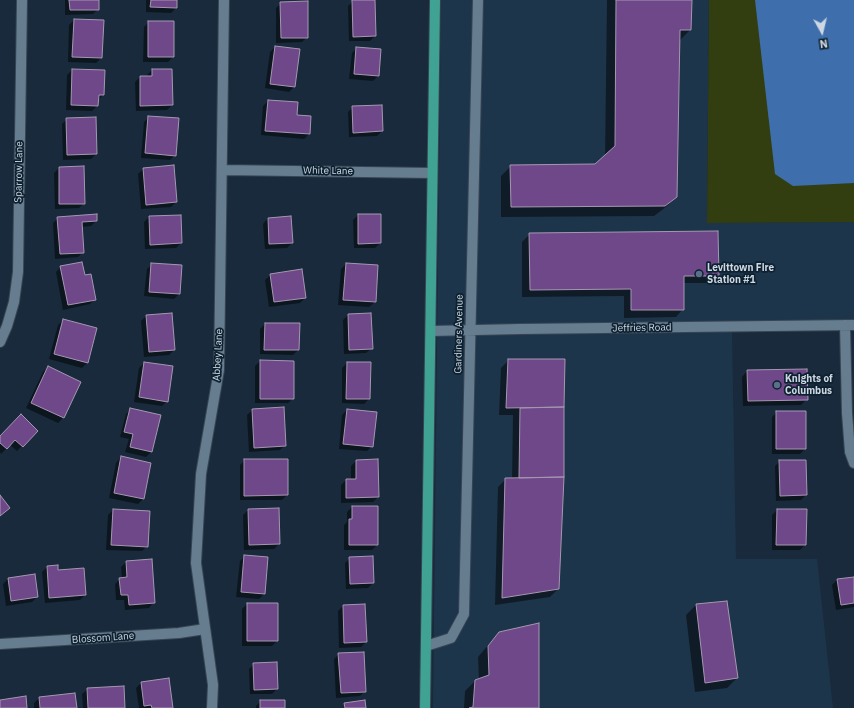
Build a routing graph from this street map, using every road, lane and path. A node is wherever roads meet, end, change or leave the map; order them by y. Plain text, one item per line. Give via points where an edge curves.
1 (22, 0) edge
2 (224, 0) edge
3 (435, 0) edge
4 (478, 0) edge
5 (223, 170) junction
6 (432, 173) junction
7 (850, 325) edge
8 (471, 330) junction
9 (431, 331) junction
10 (0, 342) edge
11 (854, 463) edge
12 (205, 629) junction
13 (0, 644) edge
14 (426, 646) junction
15 (212, 708) edge
16 (425, 708) edge

1 - 10 street, Sparrow Lane via 18,272 14,302
2 - 5 street, Abbey Lane
3 - 6 main road
4 - 8 street, Gardiners Avenue
5 - 6 street, White Lane
5 - 12 street, Abbey Lane via 219,370 201,474 196,563
6 - 9 main road
7 - 8 street, Jeffries Road
7 - 11 street via 847,413 850,452
8 - 9 street, Jeffries Road
8 - 14 street, Gardiners Avenue via 464,614 451,638
9 - 14 main road
12 - 13 street, Blossom Lane via 179,633
12 - 15 street, Abbey Lane via 213,685
14 - 16 main road

